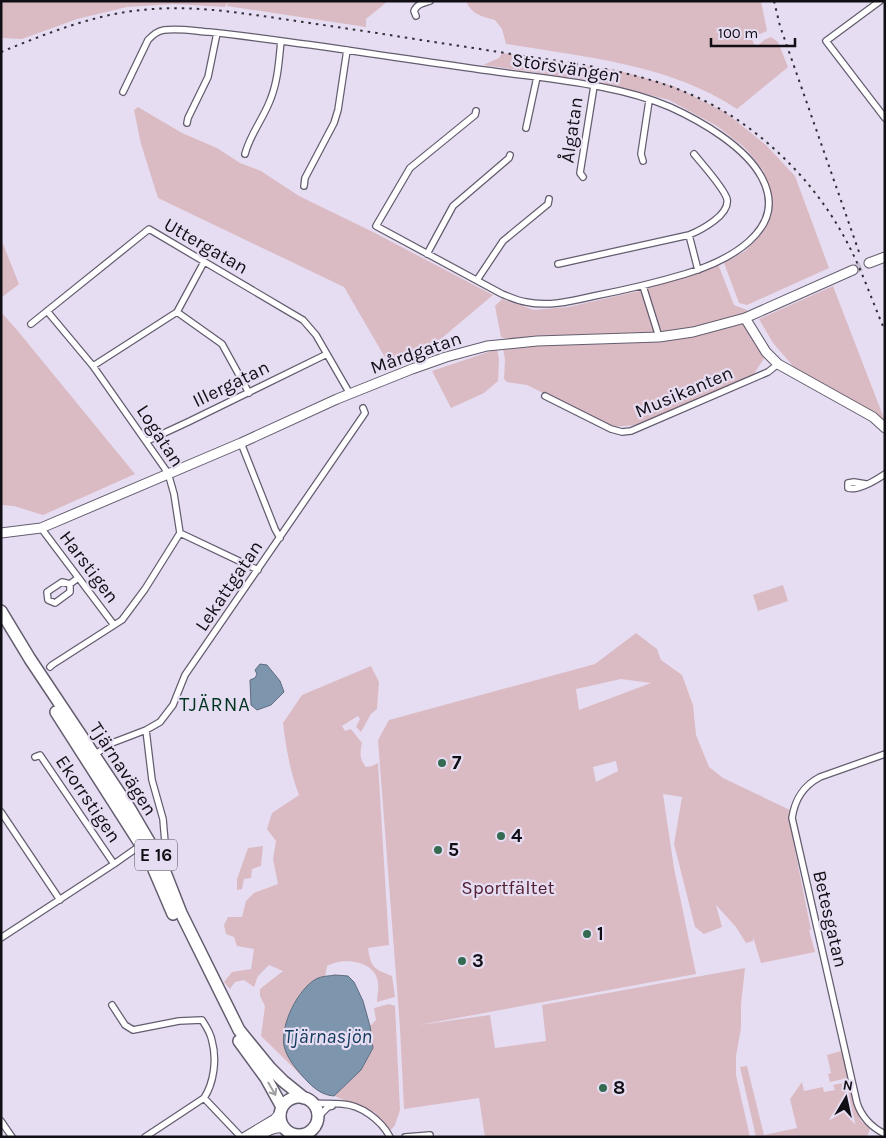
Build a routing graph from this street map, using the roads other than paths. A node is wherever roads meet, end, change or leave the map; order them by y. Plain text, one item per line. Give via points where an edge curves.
1 (430, 1) edge
2 (880, 1) edge
3 (416, 16) dead end
4 (217, 33) junction
5 (281, 41) junction
6 (347, 50) junction
7 (537, 77) junction
8 (594, 86) junction
9 (123, 92) dead end
10 (649, 100) junction
11 (476, 111) dead end
12 (885, 118) edge
13 (187, 123) dead end
14 (526, 128) dead end
15 (245, 154) dead end
16 (694, 154) dead end
17 (510, 155) dead end
18 (643, 161) dead end
19 (583, 177) dead end
20 (304, 186) dead end
21 (550, 199) dead end
22 (689, 235) junction
23 (427, 254) junction
24 (885, 256) edge
25 (204, 262) junction
26 (869, 263) tunnel mouth
27 (558, 264) dead end
28 (698, 270) junction
29 (853, 270) tunnel mouth
30 (477, 280) junction
31 (643, 286) junction
32 (48, 311) junction
33 (177, 312) junction
34 (745, 318) junction
35 (31, 324) dead end
36 (659, 337) junction
37 (327, 354) junction
38 (778, 364) junction
39 (93, 366) junction
40 (249, 393) junction
41 (350, 394) junction
42 (545, 396) dead end
43 (363, 408) dead end
44 (885, 428) edge
45 (147, 441) junction
46 (241, 442) junction
47 (168, 473) junction
48 (885, 474) edge
49 (866, 484) dead end
50 (41, 528) junction
51 (180, 532) junction
52 (3, 534) edge
53 (280, 538) junction
54 (258, 570) junction
55 (78, 578) junction
56 (70, 584) dead end
57 (1, 611) edge
58 (1, 624) edge
59 (114, 625) junction
60 (50, 667) dead end
61 (146, 730) junction
62 (885, 754) edge
63 (94, 755) junction
64 (35, 757) dead end
65 (1, 812) edge
66 (141, 844) junction
67 (166, 854) dead end
68 (114, 864) junction
69 (60, 900) junction
70 (2, 936) edge
71 (112, 1005) dead end
72 (204, 1098) junction
73 (309, 1100) junction
74 (334, 1105) junction
75 (281, 1110) junction
76 (1, 1121) edge
77 (317, 1121) junction
78 (283, 1128) junction
79 (885, 1134) edge
80 (430, 1135) dead end
81 (296, 1136) edge
82 (12, 1137) edge
83 (145, 1137) edge
84 (241, 1137) edge
85 (245, 1137) edge
86 (258, 1137) edge
87 (321, 1137) edge
88 (390, 1137) edge
89 (405, 1137) edge

1 - 3 street via 416,7
2 - 12 street via 826,41
4 - 5 street, Storsvängen
4 - 9 street, Storsvängen via 163,30 154,33
4 - 13 street via 208,77
5 - 6 street, Storsvängen
5 - 15 street via 276,83
6 - 7 street, Storsvängen
6 - 20 street via 336,116
7 - 8 street, Storsvängen
7 - 14 street
8 - 10 street, Storsvängen
8 - 19 street, Ålgatan via 580,173
10 - 18 street via 641,154
10 - 28 street, Storsvängen via 669,107 727,140 748,159 768,193 768,209 758,232 743,248
11 - 23 street, Storsvängen via 410,168 376,226
16 - 22 street via 724,192 727,201 722,214 704,229
17 - 23 street via 453,206
21 - 30 street via 502,241
22 - 27 street via 571,258
22 - 28 street
23 - 30 street, Storsvängen
24 - 26 street
25 - 32 street, Uttergatan via 149,229
25 - 33 street
25 - 37 street, Uttergatan via 303,320
28 - 31 street, Storsvängen
29 - 34 street, Mårdgatan
30 - 31 street, Storsvängen via 502,294 525,302 545,304
31 - 36 street
32 - 35 street, Uttergatan
32 - 39 street, Logatan
33 - 39 street
33 - 40 street via 222,344
34 - 36 street, Mårdgatan
34 - 38 street via 766,352
36 - 41 street, Mårdgatan via 488,346 412,368
37 - 40 street, Illergatan
37 - 41 street, Uttergatan
38 - 42 street, Musikanten via 768,372 632,431 612,429
38 - 44 street via 873,417
39 - 45 street, Logatan
40 - 45 street, Illergatan
41 - 46 street, Mårdgatan
43 - 53 street, Lekattgatan via 365,413
45 - 47 street, Logatan
46 - 47 street, Mårdgatan
46 - 53 street
47 - 50 street, Mårdgatan
47 - 51 street, Logatan
48 - 49 street
50 - 52 street, Mårdgatan
50 - 55 street, Harstigen
51 - 54 street
51 - 59 street via 145,589 122,620
53 - 54 street, Lekattgatan
54 - 61 street, Lekattgatan via 185,675 173,705 160,722
55 - 56 street
55 - 59 street, Harstigen
57 - 63 highway, Tjärnavägen / E 16
58 - 66 highway, Tjärnavägen / E 16
59 - 60 street
61 - 63 street, Lekattgatan via 112,743
61 - 67 street via 152,780 163,819
62 - 79 street, Betesgatan via 812,781 797,798 792,818 857,1104 865,1120
63 - 73 highway, Tjärnavägen / E 16 via 160,862 187,926 239,1030 283,1081
64 - 68 street, Ekorrstigen via 40,755
65 - 69 street
66 - 68 street
66 -> 75 highway, Tjärnavägen / E 16 via 231,1030 266,1078
68 - 69 street
69 - 70 street
71 - 72 street via 125,1025 133,1030 202,1020 213,1042 214,1061 212,1082
72 - 83 street
72 - 84 street
73 - 74 street
73 - 75 highway via 294,1098
73 - 77 highway via 317,1109
74 - 77 street via 328,1107
74 - 88 street via 357,1107 373,1116
75 - 78 highway
75 - 85 street via 275,1119
76 - 82 street
77 - 81 highway via 307,1134
77 - 87 highway
78 - 81 highway
78 - 86 street via 276,1127
80 - 89 street

